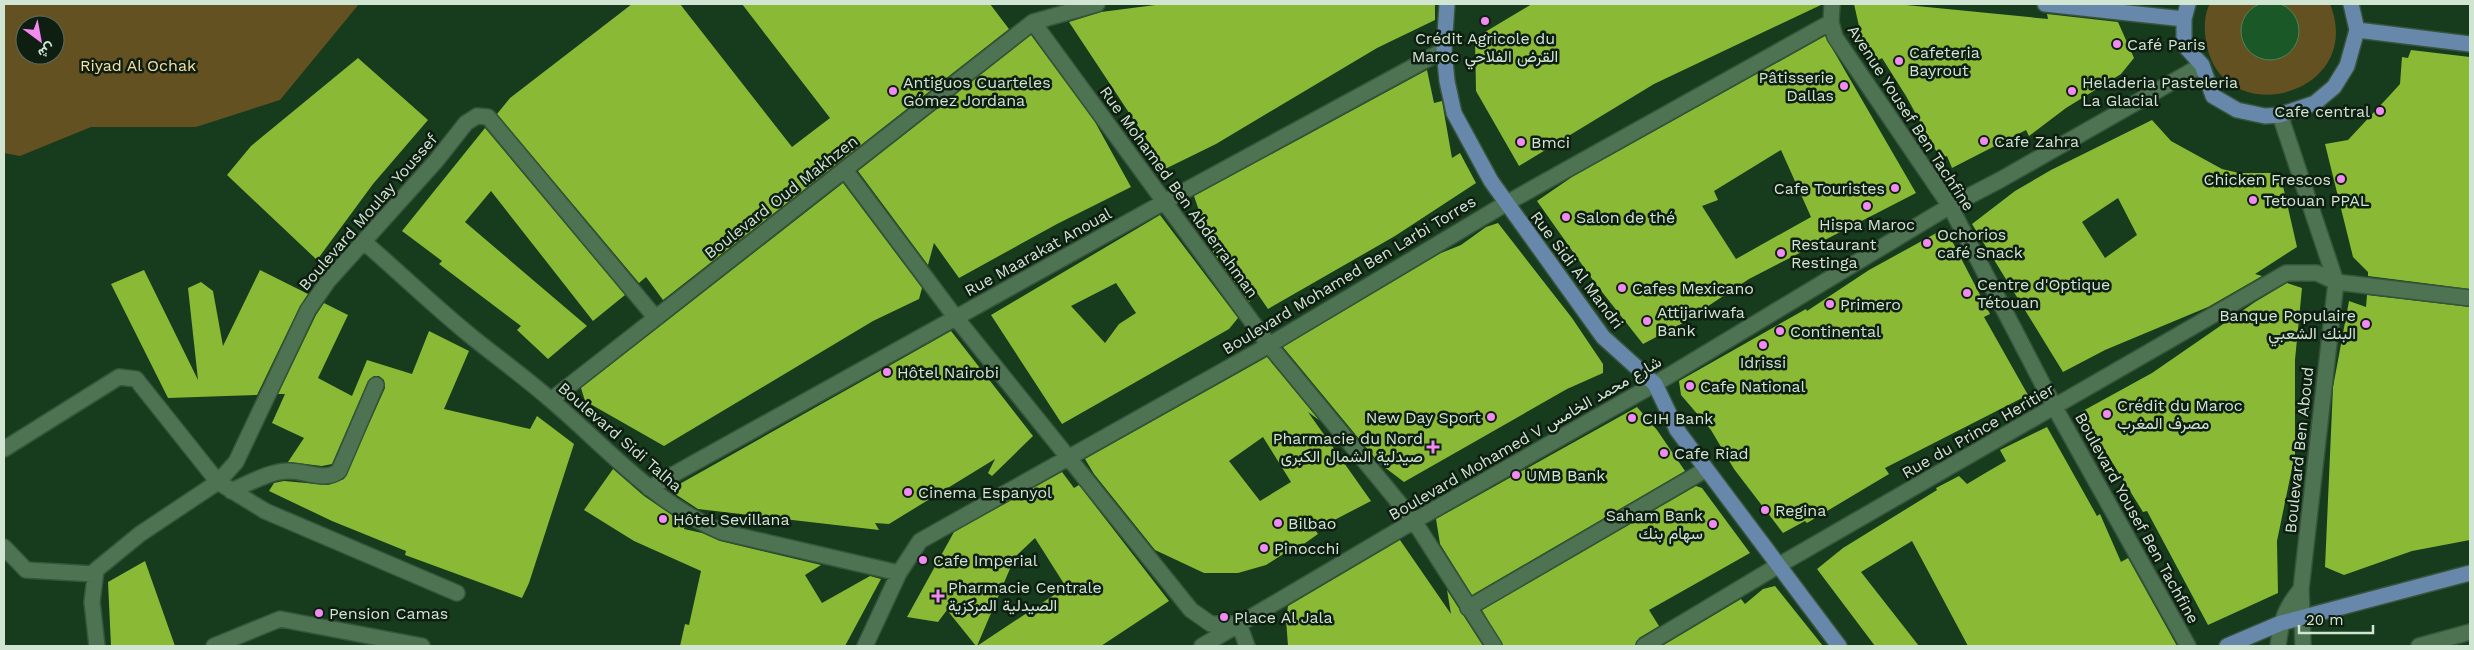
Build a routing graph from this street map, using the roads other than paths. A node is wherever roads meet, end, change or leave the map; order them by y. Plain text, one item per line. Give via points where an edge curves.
1 (1097, 4) edge
2 (1446, 4) edge
3 (1832, 4) edge
4 (2045, 4) edge
5 (2188, 4) edge
6 (2351, 4) edge
7 (2184, 19) junction
8 (1033, 22) junction
9 (1830, 22) junction
10 (2357, 30) junction
11 (2470, 44) edge
12 (1444, 50) junction
13 (2202, 65) junction
14 (2280, 115) junction
15 (845, 170) junction
16 (1166, 201) junction
17 (1505, 204) junction
18 (1950, 206) junction
19 (364, 242) junction
20 (2336, 282) junction
21 (2470, 298) edge
22 (655, 317) junction
23 (956, 318) junction
24 (1269, 345) junction
25 (1655, 384) junction
26 (376, 385) dead end
27 (551, 400) junction
28 (2055, 408) junction
29 (4, 449) edge
30 (1068, 458) junction
31 (1705, 470) junction
32 (218, 482) junction
33 (649, 488) junction
34 (231, 491) junction
35 (1414, 520) junction
36 (4, 547) edge
37 (1779, 565) junction
38 (899, 573) junction
39 (2470, 573) edge
40 (94, 574) junction
41 (2301, 589) junction
42 (457, 593) dead end
43 (1468, 608) junction
44 (2302, 618) junction
45 (2281, 623) junction
46 (1239, 624) junction
47 (2470, 632) edge
48 (97, 646) edge
49 (214, 646) edge
50 (422, 646) edge
51 (865, 646) edge
52 (1202, 646) edge
53 (1247, 646) edge
54 (1494, 646) edge
55 (1644, 646) edge
56 (1839, 646) edge
57 (2188, 646) edge
58 (2227, 646) edge
59 (2278, 646) edge
60 (2303, 646) edge
61 (2419, 646) edge

1 - 8 street
2 - 12 main road, Rue Sidi Al Mandri
3 - 9 street, Avenue Yousef Ben Tachfine
4 - 7 main road
5 - 7 main road
6 - 10 main road
7 - 13 main road via 2184,45
8 - 15 street, Boulevard Oud Makhzen
8 - 16 street, Rue Mohamed Ben Abderrahman
9 - 17 street, Boulevard Mohamed Ben Larbi Torres
9 - 18 street, Avenue Yousef Ben Tachfine via 1835,37
10 - 11 main road
10 - 14 main road via 2348,66 2334,86 2315,103
12 - 16 street, Rue Maarakat Anoual
12 - 17 main road, Rue Sidi Al Mandri via 1454,113
13 - 14 main road via 2213,96 2237,110 2265,116
13 - 18 street, Boulevard Mohamed V شارع محمد الخامس
14 - 20 street, Boulevard Ben Aboud
15 - 22 street, Boulevard Oud Makhzen
15 - 23 street
16 - 23 street, Rue Maarakat Anoual
16 - 24 street, Rue Mohamed Ben Abderrahman
17 - 24 street, Boulevard Mohamed Ben Larbi Torres
17 - 25 main road, Rue Sidi Al Mandri via 1603,337
18 - 25 street, Boulevard Mohamed V شارع محمد الخامس
18 - 28 street, Avenue Yousef Ben Tachfine
19 - 22 street, Boulevard Moulay Youssef via 436,162 466,123 476,116 488,117
19 - 27 street, Boulevard Sidi Talha via 470,336
19 - 32 street, Boulevard Moulay Youssef via 328,281 308,310 236,462
20 - 21 street, Rue du Prince Heritier
20 - 28 street, Rue du Prince Heritier via 2317,273 2286,273
20 - 41 street, Boulevard Ben Aboud
22 - 27 street, Boulevard Oud Makhzen
23 - 30 street
23 - 33 street, Rue Maarakat Anoual
24 - 30 street, Boulevard Mohamed Ben Larbi Torres
24 - 35 street, Rue Mohamed Ben Abderrahman
25 - 31 main road, Rue Sidi Al Mandri via 1677,430
25 - 35 street, Boulevard Mohamed V شارع محمد الخامس
26 - 34 street via 339,471 334,475 327,477 289,470
27 - 33 street, Boulevard Sidi Talha
28 - 37 street, Rue du Prince Heritier
28 - 57 street, Boulevard Yousef Ben Tachfine
29 - 32 street via 120,377 136,378
30 - 38 street, Boulevard Mohamed Ben Larbi Torres via 920,541
30 - 46 street via 1191,610 1211,624
31 - 37 main road, Rue Sidi Al Mandri
31 - 43 street
32 - 34 street
32 - 40 street, Boulevard Moulay Youssef via 140,534 98,566
33 - 38 street, Boulevard Sidi Talha via 698,522 722,532
34 - 42 street via 265,511
35 - 43 street, Rue Mohamed Ben Abderrahman
35 - 46 street, Boulevard Mohamed V شارع محمد الخامس
36 - 40 street via 26,570
37 - 55 street, Rue du Prince Heritier
37 - 56 main road, Rue Sidi Al Mandri
38 - 51 street, Boulevard Mohamed Ben Larbi Torres
39 - 44 main road
40 - 48 street via 92,602
41 - 44 street, Boulevard Ben Aboud
41 - 45 street via 2287,606
43 - 54 street, Rue Mohamed Ben Abderrahman
44 - 45 main road
44 - 60 street, Boulevard Ben Aboud
45 - 58 main road
45 - 59 street
46 - 52 street, Boulevard Mohamed V شارع محمد الخامس
46 - 53 street
47 - 61 street
49 - 50 street via 280,619

